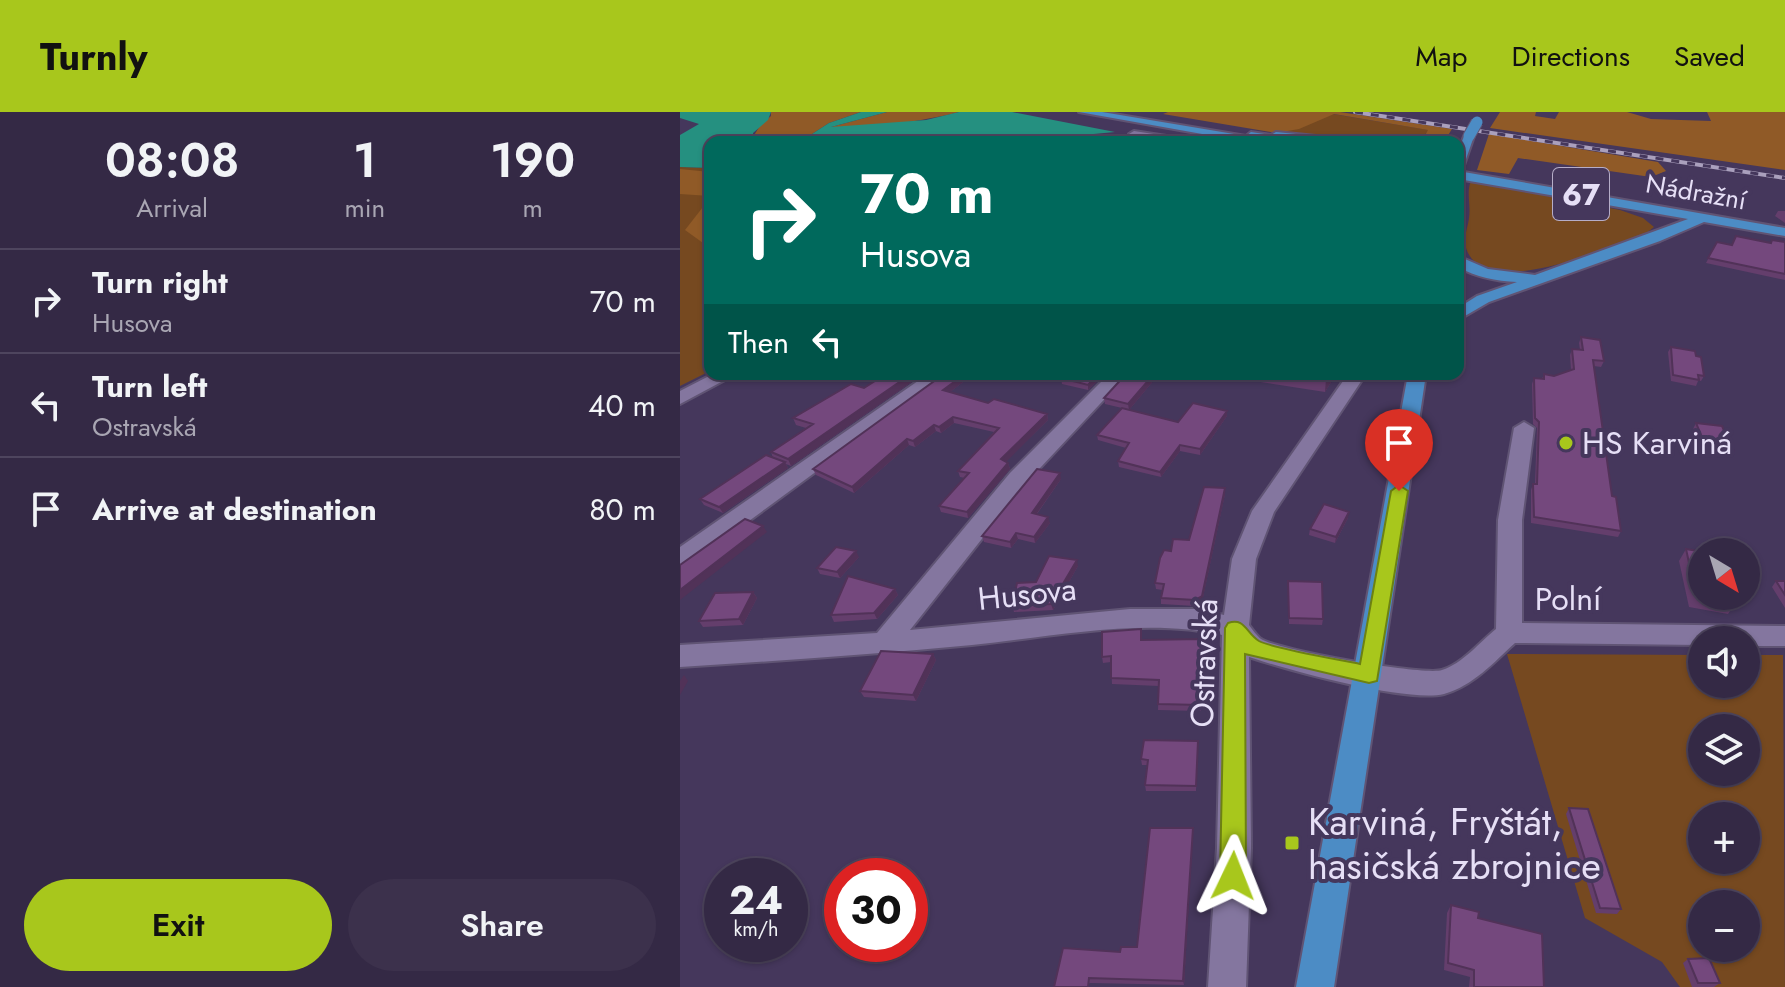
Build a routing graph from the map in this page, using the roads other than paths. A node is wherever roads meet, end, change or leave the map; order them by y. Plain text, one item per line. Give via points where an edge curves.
1 (1116, 112) edge
2 (1090, 113) edge
3 (1480, 117) edge
4 (1207, 127) junction
5 (1134, 134) dead end
6 (1147, 136) edge
7 (1188, 136) edge
8 (1230, 136) edge
9 (1258, 136) edge
10 (1290, 136) edge
11 (1469, 136) junction
12 (1464, 138) edge
13 (1464, 148) edge
14 (1464, 174) edge
15 (1464, 174) edge
16 (1566, 194) junction
17 (1704, 217) junction
18 (1780, 231) edge
19 (1662, 236) junction
20 (1464, 264) edge
21 (1547, 275) junction
22 (1464, 311) edge
23 (715, 380) edge
24 (932, 380) edge
25 (1113, 380) edge
26 (1353, 380) edge
27 (1416, 380) edge
28 (680, 398) edge
29 (1524, 428) dead end
30 (680, 559) edge
31 (1235, 628) junction
32 (1509, 633) junction
33 (1785, 636) edge
34 (884, 643) junction
35 (680, 656) edge
36 (1369, 675) junction
37 (1227, 987) edge
38 (1315, 987) edge

1 - 4 main road
2 - 7 main road
2 - 8 main road
3 - 11 main road, bridge
4 - 9 main road
4 - 10 main road
5 - 6 street
11 - 12 main road
11 - 13 main road
14 - 16 main road, Nádražní / 67
15 - 17 main road, 67
16 - 17 main road, Nádražní / 67
16 - 19 main road via 1649,216 1662,226
17 - 18 main road, Nádražní / 67
17 - 19 main road, 67
18 - 19 main road, 67 via 1700,227
19 - 21 main road, 67
20 - 21 main road via 1492,275
21 - 22 main road
23 - 28 street
24 - 30 street
25 - 34 street via 1018,478
26 - 31 street, Ostravská via 1263,511 1244,559
27 - 36 main road
29 - 32 street via 1510,520
31 - 34 street, Husova via 1197,619 1130,619
31 - 36 street, Husova via 1253,648
31 - 37 street, Ostravská
32 - 33 street, Polní
32 - 36 street, Polní via 1461,674 1441,683
34 - 35 street, Husova
36 - 38 main road

